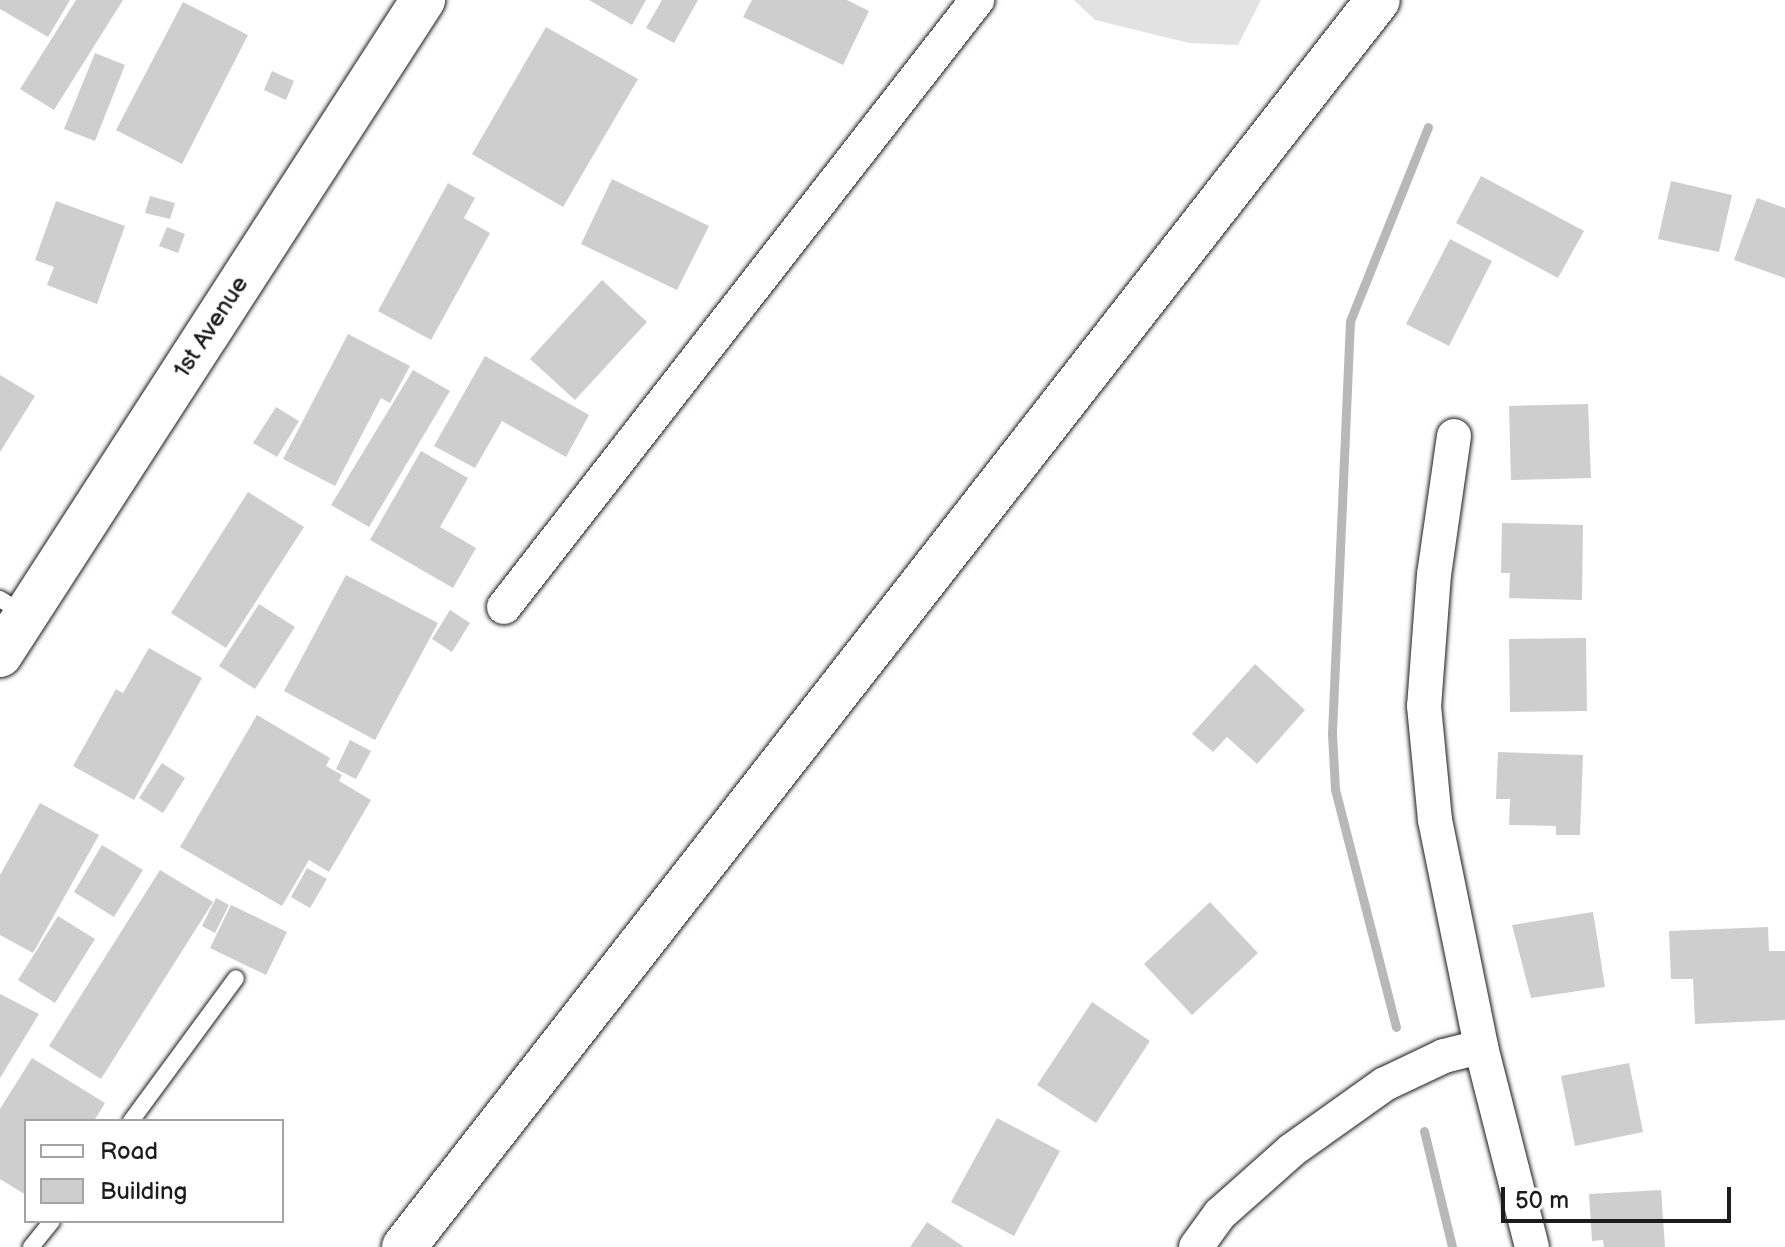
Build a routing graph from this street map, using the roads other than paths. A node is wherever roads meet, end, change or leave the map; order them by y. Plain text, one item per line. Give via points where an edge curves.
1 (423, 0) edge
2 (977, 0) edge
3 (1378, 0) edge
4 (1454, 436) dead end
5 (13, 607) edge
6 (504, 607) dead end
7 (0, 655) edge
8 (236, 978) dead end
9 (1481, 1047) junction
10 (132, 1119) edge
11 (50, 1223) edge
12 (31, 1247) edge
13 (404, 1247) edge
14 (1196, 1247) edge
15 (1532, 1247) edge

1 - 5 main road, 1st Avenue
2 - 6 street
3 - 13 main road
4 - 9 street via 1434,574 1424,706 1435,820
5 - 7 main road, 1st Avenue
8 - 10 lane
9 - 14 street via 1444,1056 1373,1092 1292,1150 1220,1214
9 - 15 street
11 - 12 lane

